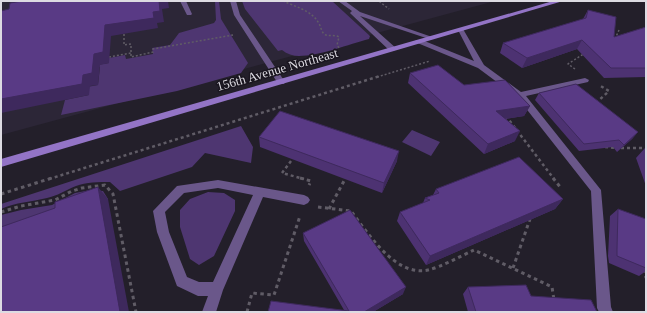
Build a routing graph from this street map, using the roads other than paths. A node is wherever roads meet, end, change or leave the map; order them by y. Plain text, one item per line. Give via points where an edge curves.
1 (183, 1) edge
2 (233, 1) edge
3 (340, 1) edge
4 (560, 1) edge
5 (189, 14) dead end
6 (461, 30) junction
7 (431, 38) junction
8 (419, 42) junction
9 (393, 49) junction
10 (481, 66) junction
11 (585, 80) dead end
12 (282, 82) junction
13 (520, 95) junction
14 (1, 163) edge
15 (260, 192) junction
16 (304, 203) road end
17 (217, 290) junction
18 (209, 312) edge
19 (606, 312) edge

1 - 5 street
2 - 12 street via 237,15
3 - 7 street via 358,13
3 - 9 street
4 - 6 main road, 156th Avenue Northeast
6 - 7 main road, 156th Avenue Northeast
6 - 10 street
7 - 8 main road, 156th Avenue Northeast
8 - 9 main road, 156th Avenue Northeast
8 - 10 street
9 - 12 main road, 156th Avenue Northeast
10 - 13 street
11 - 13 street
12 - 14 main road, 156th Avenue Northeast
13 - 19 street via 596,190
15 - 16 street
15 - 17 street
15 - 17 street via 218,184 181,189 159,211 163,232 182,281 198,289
17 - 18 street

